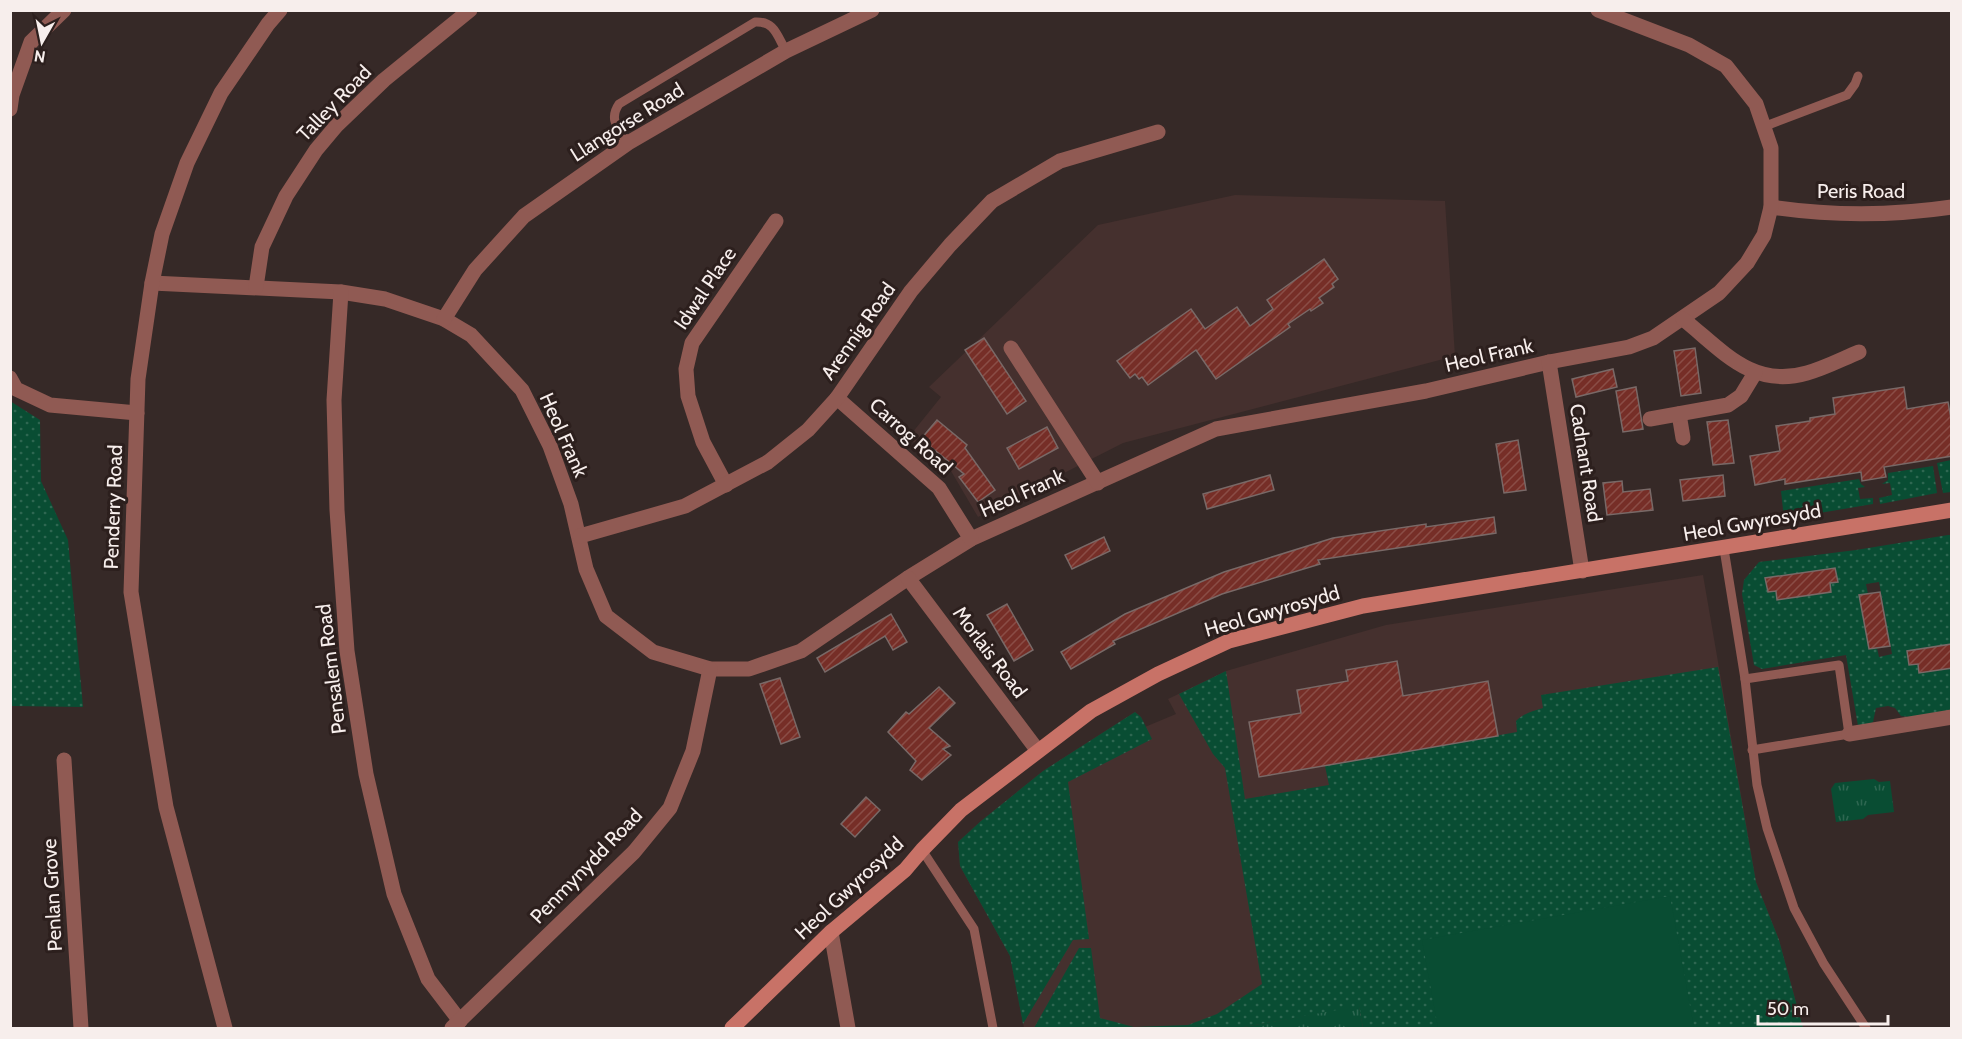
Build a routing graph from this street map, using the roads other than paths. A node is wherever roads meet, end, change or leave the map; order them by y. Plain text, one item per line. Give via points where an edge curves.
1 (64, 10) edge
2 (280, 10) edge
3 (470, 10) edge
4 (872, 10) edge
5 (1598, 10) edge
6 (786, 51) junction
7 (1857, 76) dead end
8 (10, 109) edge
9 (1763, 127) junction
10 (1158, 132) dead end
11 (628, 143) junction
12 (1771, 207) junction
13 (1952, 207) edge
14 (776, 221) dead end
15 (152, 283) junction
16 (256, 287) junction
17 (340, 292) junction
18 (444, 319) junction
19 (1683, 319) junction
20 (1011, 348) dead end
21 (1858, 352) dead end
22 (1549, 362) junction
23 (1755, 373) junction
24 (10, 378) edge
25 (837, 398) junction
26 (137, 413) junction
27 (1679, 414) junction
28 (1650, 419) dead end
29 (1683, 438) dead end
30 (1098, 483) junction
31 (726, 485) junction
32 (1952, 510) edge
33 (580, 536) junction
34 (971, 539) junction
35 (1724, 549) junction
36 (1582, 571) junction
37 (908, 578) junction
38 (710, 669) junction
39 (1745, 679) junction
40 (1952, 717) edge
41 (1849, 735) junction
42 (1752, 750) junction
43 (1038, 751) junction
44 (64, 760) dead end
45 (922, 850) junction
46 (831, 932) junction
47 (456, 1025) edge
48 (81, 1029) edge
49 (225, 1029) edge
50 (732, 1029) edge
51 (848, 1029) edge
52 (993, 1029) edge
53 (1866, 1029) edge

1 - 8 street via 31,42
2 - 15 street, Penderry Road via 221,93 187,163 162,234
3 - 16 street, Talley Road via 384,80 316,150 286,196 262,247
4 - 6 street, Llangorse Road
5 - 9 street, Heol Frank via 1689,45 1726,66 1756,104
6 - 11 street, Llangorse Road
6 - 11 lane via 771,25 755,21 619,104 614,122
7 - 9 lane via 1847,94
9 - 12 street, Heol Frank via 1771,148
10 - 25 street, Arennig Road via 1060,161 992,201 912,291
11 - 18 street, Llangorse Road via 524,216 475,270
12 - 13 street, Peris Road via 1862,214
12 - 19 street, Heol Frank via 1764,235 1747,263 1719,293
14 - 31 street, Idwal Place via 692,343 686,369 688,396 703,442
15 - 16 street, Heol Frank
15 - 26 street, Penderry Road
16 - 17 street, Heol Frank
17 - 18 street, Heol Frank via 385,299
17 - 47 street, Pensalem Road via 334,400 337,510 347,651 366,774 394,894 428,979
18 - 33 street, Heol Frank via 471,335 522,390 550,446
19 - 22 street, Heol Frank via 1653,338 1629,347
19 - 23 street
20 - 30 street
21 - 23 street via 1787,378
22 - 30 street, Heol Frank via 1425,391 1216,429
22 - 36 street, Cadnant Road
23 - 27 street via 1741,396 1728,405
24 - 26 street via 16,389 50,405
25 - 31 street, Arennig Road via 808,430 768,462
25 - 34 street, Carrog Road via 939,488
26 - 49 street, Penderry Road via 131,592 166,807
27 - 28 street
27 - 29 street
30 - 34 street, Heol Frank
31 - 33 street, Arennig Road via 685,506
32 - 35 street, Heol Gwyrosydd
33 - 38 street, Heol Frank via 586,569 606,615 653,652
34 - 37 street, Heol Frank
35 - 36 street, Heol Gwyrosydd
35 - 39 lane
36 - 43 street, Heol Gwyrosydd via 1363,606 1229,641 1091,711
37 - 38 street, Heol Frank via 801,651 749,669
37 - 43 street, Morlais Road
38 - 47 street, Penmynydd Road via 693,751 670,808 634,852
39 - 41 lane via 1839,665
39 - 42 lane
40 - 41 street
41 - 42 lane
42 - 53 lane via 1767,828 1794,908
43 - 45 street, Heol Gwyrosydd via 961,810
44 - 48 street, Penlan Grove
45 - 46 street, Heol Gwyrosydd via 905,870
45 - 52 lane via 974,929
46 - 50 street, Heol Gwyrosydd
46 - 51 street

